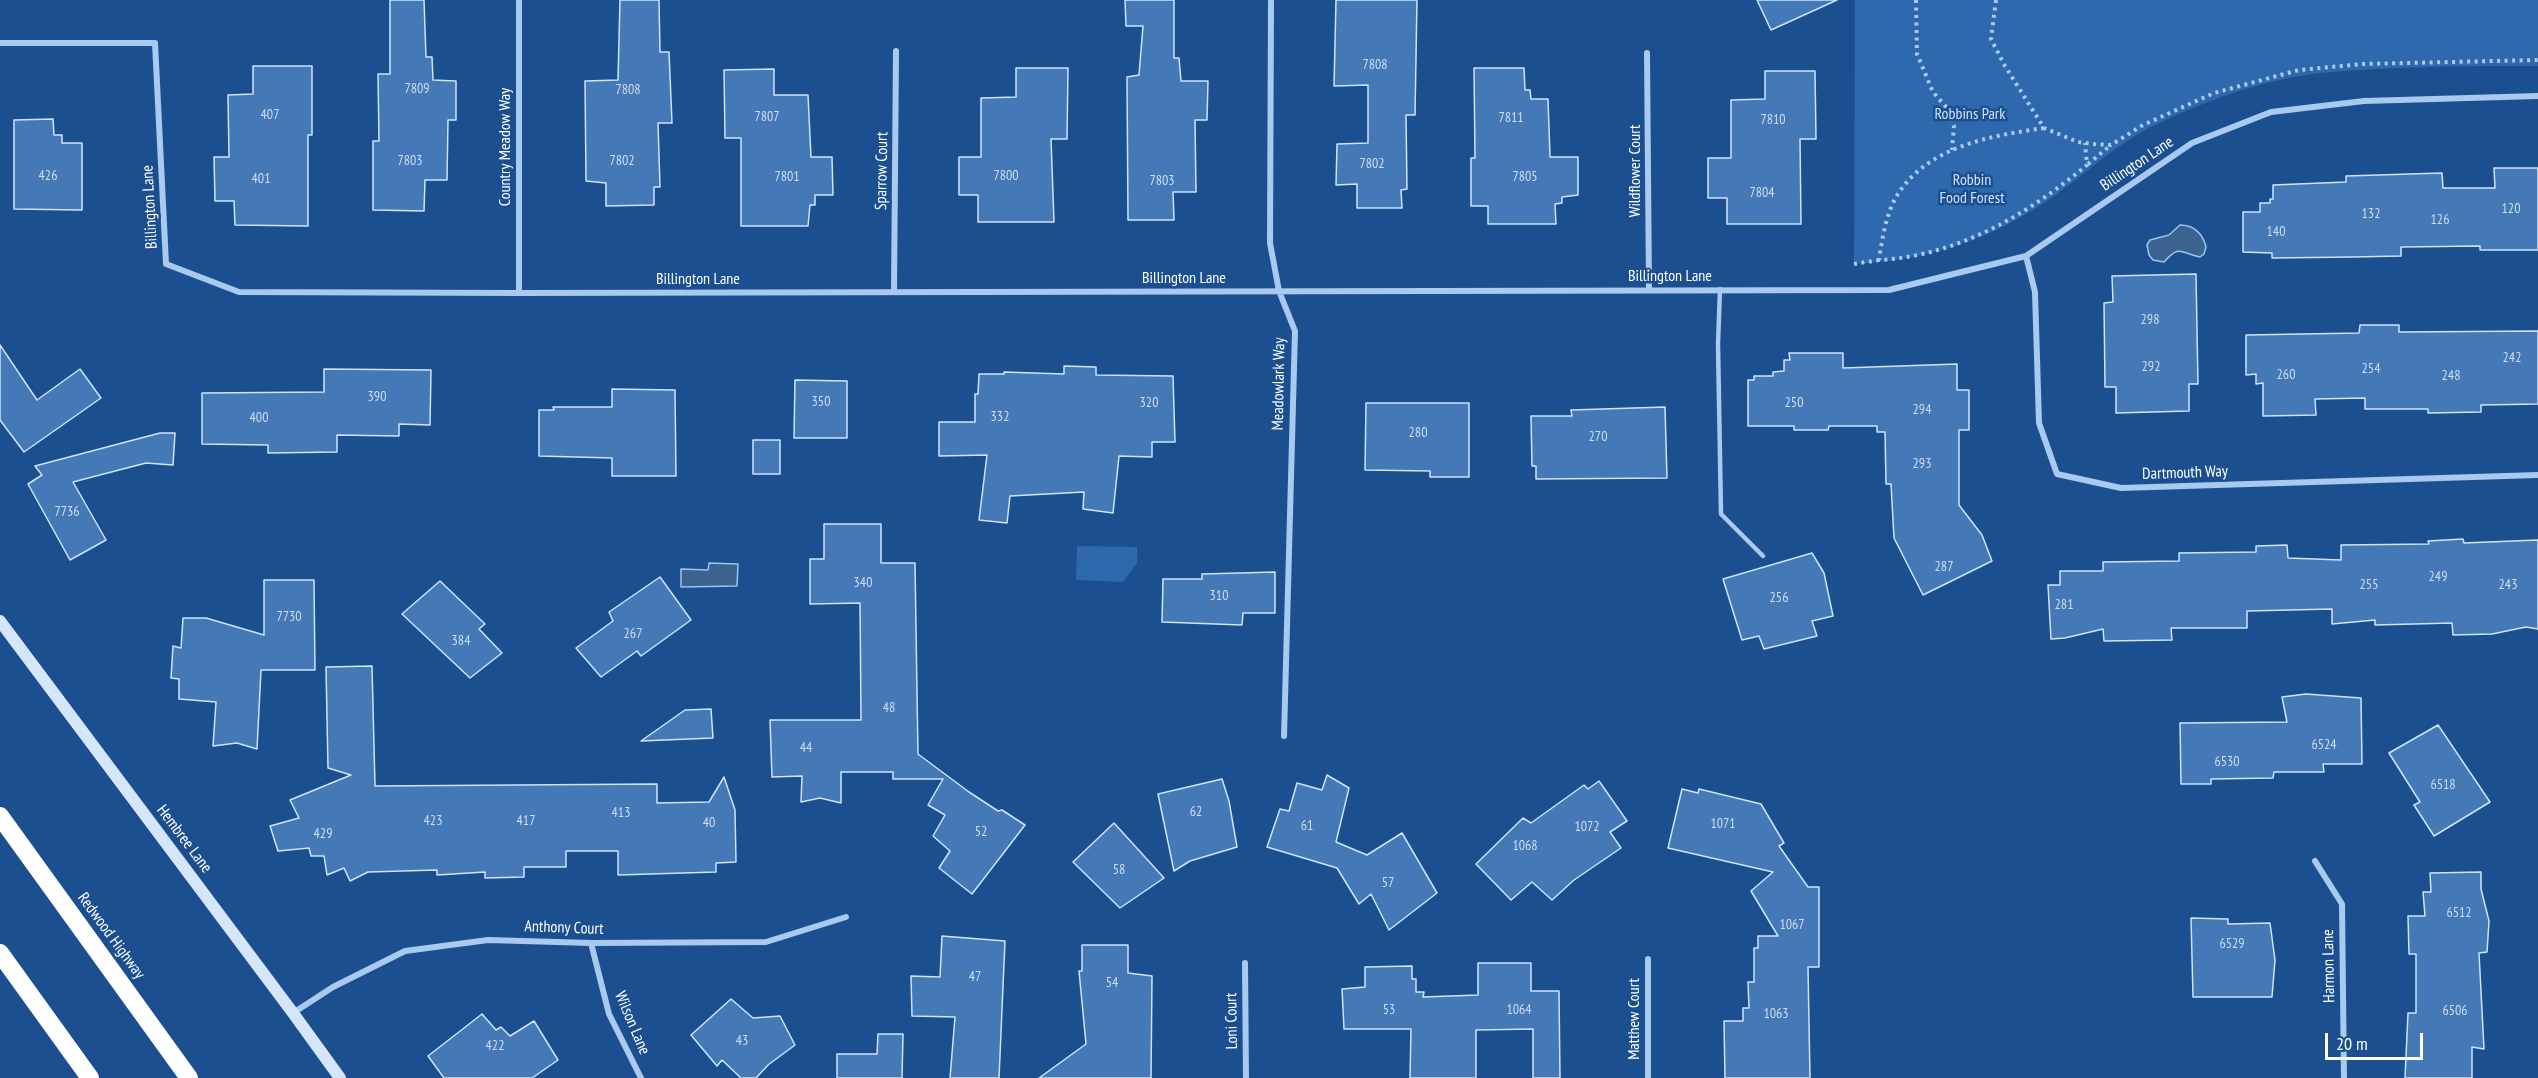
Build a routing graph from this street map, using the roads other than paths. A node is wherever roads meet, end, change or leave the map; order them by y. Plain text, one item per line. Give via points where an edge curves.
1 (519, 0) edge
2 (1271, 0) edge
3 (0, 43) edge
4 (896, 51) dead end
5 (1647, 53) dead end
6 (2538, 96) edge
7 (2026, 256) junction
8 (1649, 289) junction
9 (1720, 289) junction
10 (1279, 291) junction
11 (894, 292) junction
12 (519, 293) junction
13 (2538, 475) edge
14 (1763, 556) dead end
15 (0, 621) edge
16 (1284, 736) dead end
17 (0, 816) edge
18 (2315, 861) dead end
19 (846, 917) dead end
20 (591, 943) junction
21 (0, 953) edge
22 (1648, 959) dead end
23 (1245, 963) dead end
24 (294, 1012) junction
25 (90, 1078) edge
26 (189, 1078) edge
27 (340, 1078) edge
28 (642, 1078) edge
29 (1246, 1078) edge
30 (1648, 1078) edge
31 (2344, 1078) edge

1 - 12 street, Country Meadow Way
2 - 10 street, Meadowlark Way via 1270,243
3 - 12 street, Billington Lane via 155,43 166,264 239,292
4 - 11 street, Sparrow Court
5 - 8 street, Wildflower Court
6 - 7 street, Billington Lane via 2364,101 2271,112 2192,142
7 - 9 street, Billington Lane via 1889,290
7 - 13 street, Dartmouth Way via 2035,292 2039,423 2057,474 2121,488
8 - 9 street, Billington Lane
8 - 10 street, Billington Lane
9 - 14 lane via 1721,514
10 - 11 street, Billington Lane
10 - 16 street, Meadowlark Way via 1294,331
11 - 12 street, Billington Lane
15 - 24 street, Hembree Lane
17 - 26 highway, Redwood Highway
18 - 31 street, Harmon Lane via 2342,904
19 - 20 street, Anthony Court via 766,942
20 - 24 street, Anthony Court via 488,939 405,951 333,987
20 - 28 street, Wilson Lane via 609,1014
21 - 25 highway
22 - 30 street, Matthew Court
23 - 29 street, Loni Court
24 - 27 street, Hembree Lane

